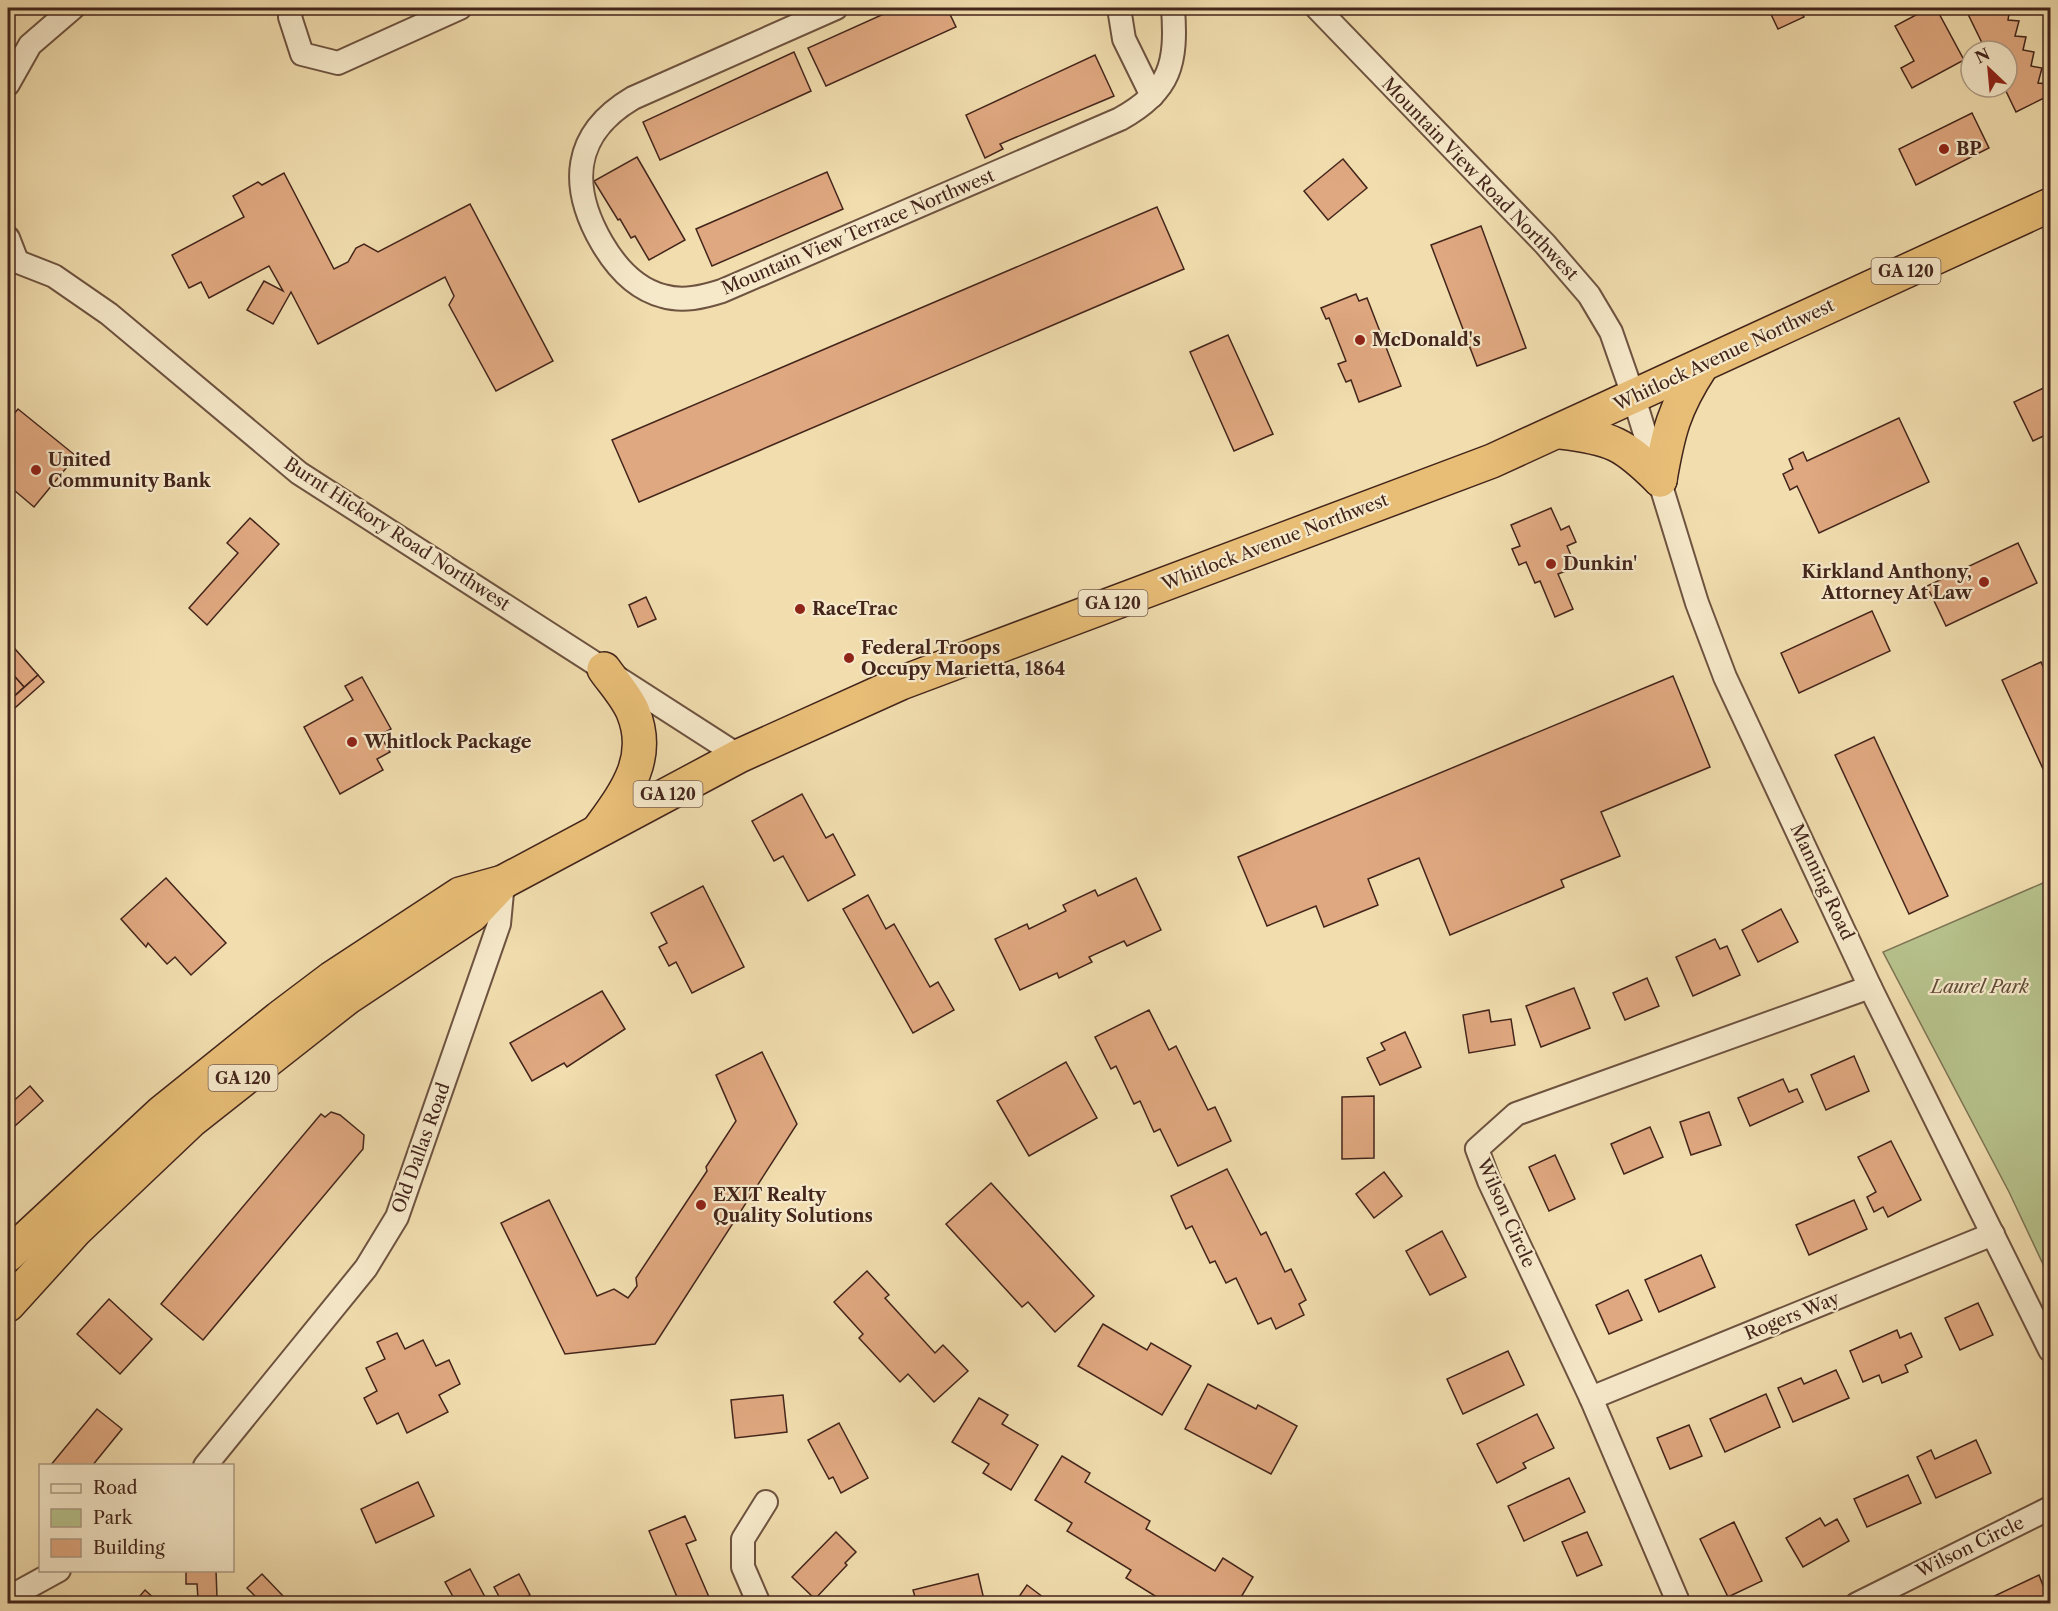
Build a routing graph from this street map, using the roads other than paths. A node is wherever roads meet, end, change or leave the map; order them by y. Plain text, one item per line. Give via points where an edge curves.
1 (73, 8) edge
2 (292, 8) edge
3 (460, 8) edge
4 (836, 8) edge
5 (1119, 8) edge
6 (1173, 8) edge
7 (1317, 8) edge
8 (8, 84) edge
9 (1152, 96) junction
10 (2050, 206) edge
11 (8, 238) edge
12 (17, 265) edge
13 (1701, 367) junction
14 (1634, 398) junction
15 (1561, 432) junction
16 (1660, 480) junction
17 (604, 669) junction
18 (739, 756) junction
19 (597, 832) junction
20 (502, 882) junction
21 (1870, 987) junction
22 (1993, 1234) junction
23 (8, 1255) edge
24 (8, 1305) edge
25 (2050, 1350) edge
26 (1592, 1398) junction
27 (207, 1464) edge
28 (766, 1502) dead end
29 (2050, 1508) edge
30 (55, 1572) edge
31 (8, 1598) edge
32 (759, 1604) edge
33 (1679, 1604) edge
34 (1857, 1604) edge

1 - 8 street via 30,45
2 - 3 street via 290,17 302,54 338,63
4 - 9 street, Mountain View Terrace Northwest via 633,98 618,107 596,131 581,164 584,209 617,266 638,284 650,292 678,299 722,291 1120,119
5 - 9 street via 1124,39
6 - 9 street, Mountain View Terrace Northwest via 1175,51 1166,78
7 - 14 street, Mountain View Road Northwest via 1574,276 1611,332
10 - 13 highway, Whitlock Avenue Northwest / GA 120
11 - 12 street
12 - 17 street, Burnt Hickory Road Northwest via 54,276 109,314 299,473
13 - 14 highway, Whitlock Avenue Northwest / GA 120
13 - 16 highway via 1677,404
14 - 15 highway, Whitlock Avenue Northwest / GA 120
14 - 16 street, Manning Road
15 - 16 highway via 1611,441 1632,452
15 - 18 highway, Whitlock Avenue Northwest / GA 120 via 1308,531 960,659
16 - 21 street, Manning Road via 1714,651
17 - 18 street, Burnt Hickory Road Northwest
17 - 19 highway via 633,711 640,740 636,772
18 - 19 highway, Whitlock Avenue Northwest / GA 120
19 - 20 highway, Whitlock Avenue Northwest / GA 120
20 - 23 highway, Whitlock Avenue Northwest / GA 120 via 460,894 288,1011 162,1112
20 - 24 highway, Whitlock Avenue Northwest / GA 120 via 472,915 347,998 192,1120 76,1230
20 - 27 street, Old Dallas Road via 499,924 398,1217 366,1268
21 - 22 street, Manning Road
21 - 26 street, Wilson Circle via 1516,1114 1477,1149
22 - 25 street, Manning Road
22 - 26 street, Rogers Way
26 - 33 street, Wilson Circle
28 - 32 street via 743,1539 743,1568
29 - 34 street, Wilson Circle
30 - 31 street

